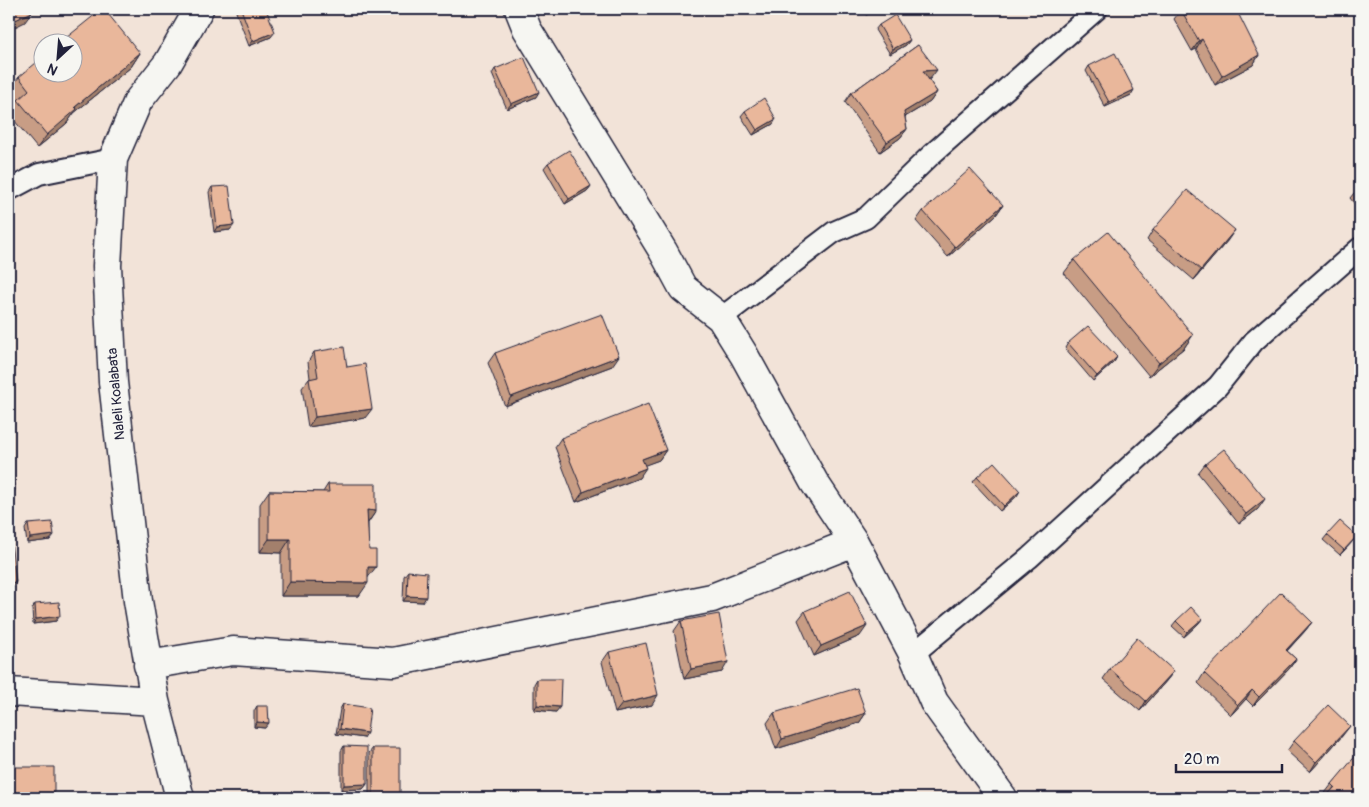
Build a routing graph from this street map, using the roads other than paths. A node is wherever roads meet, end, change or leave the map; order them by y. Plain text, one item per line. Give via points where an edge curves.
1 (199, 9) edge
2 (519, 9) edge
3 (1097, 9) edge
4 (113, 159) junction
5 (9, 190) edge
6 (1360, 248) edge
7 (721, 318) junction
8 (854, 542) junction
9 (913, 654) junction
10 (148, 665) junction
11 (9, 692) edge
12 (155, 701) junction
13 (180, 798) edge
14 (1003, 798) edge

1 - 4 street, Naleli Koalabata via 168,63 138,101
2 - 7 street via 527,30 684,288
3 - 7 lane via 937,150 866,218 834,232
4 - 5 lane via 39,174
4 - 10 street, Naleli Koalabata via 107,266 112,382
6 - 9 lane via 1254,341 1218,386 1029,558
7 - 8 street via 754,371 814,482
8 - 9 street
8 - 10 street via 712,598 393,662 233,650
9 - 14 street via 934,702
10 - 12 street, Naleli Koalabata
11 - 12 street
12 - 13 street, Naleli Koalabata

